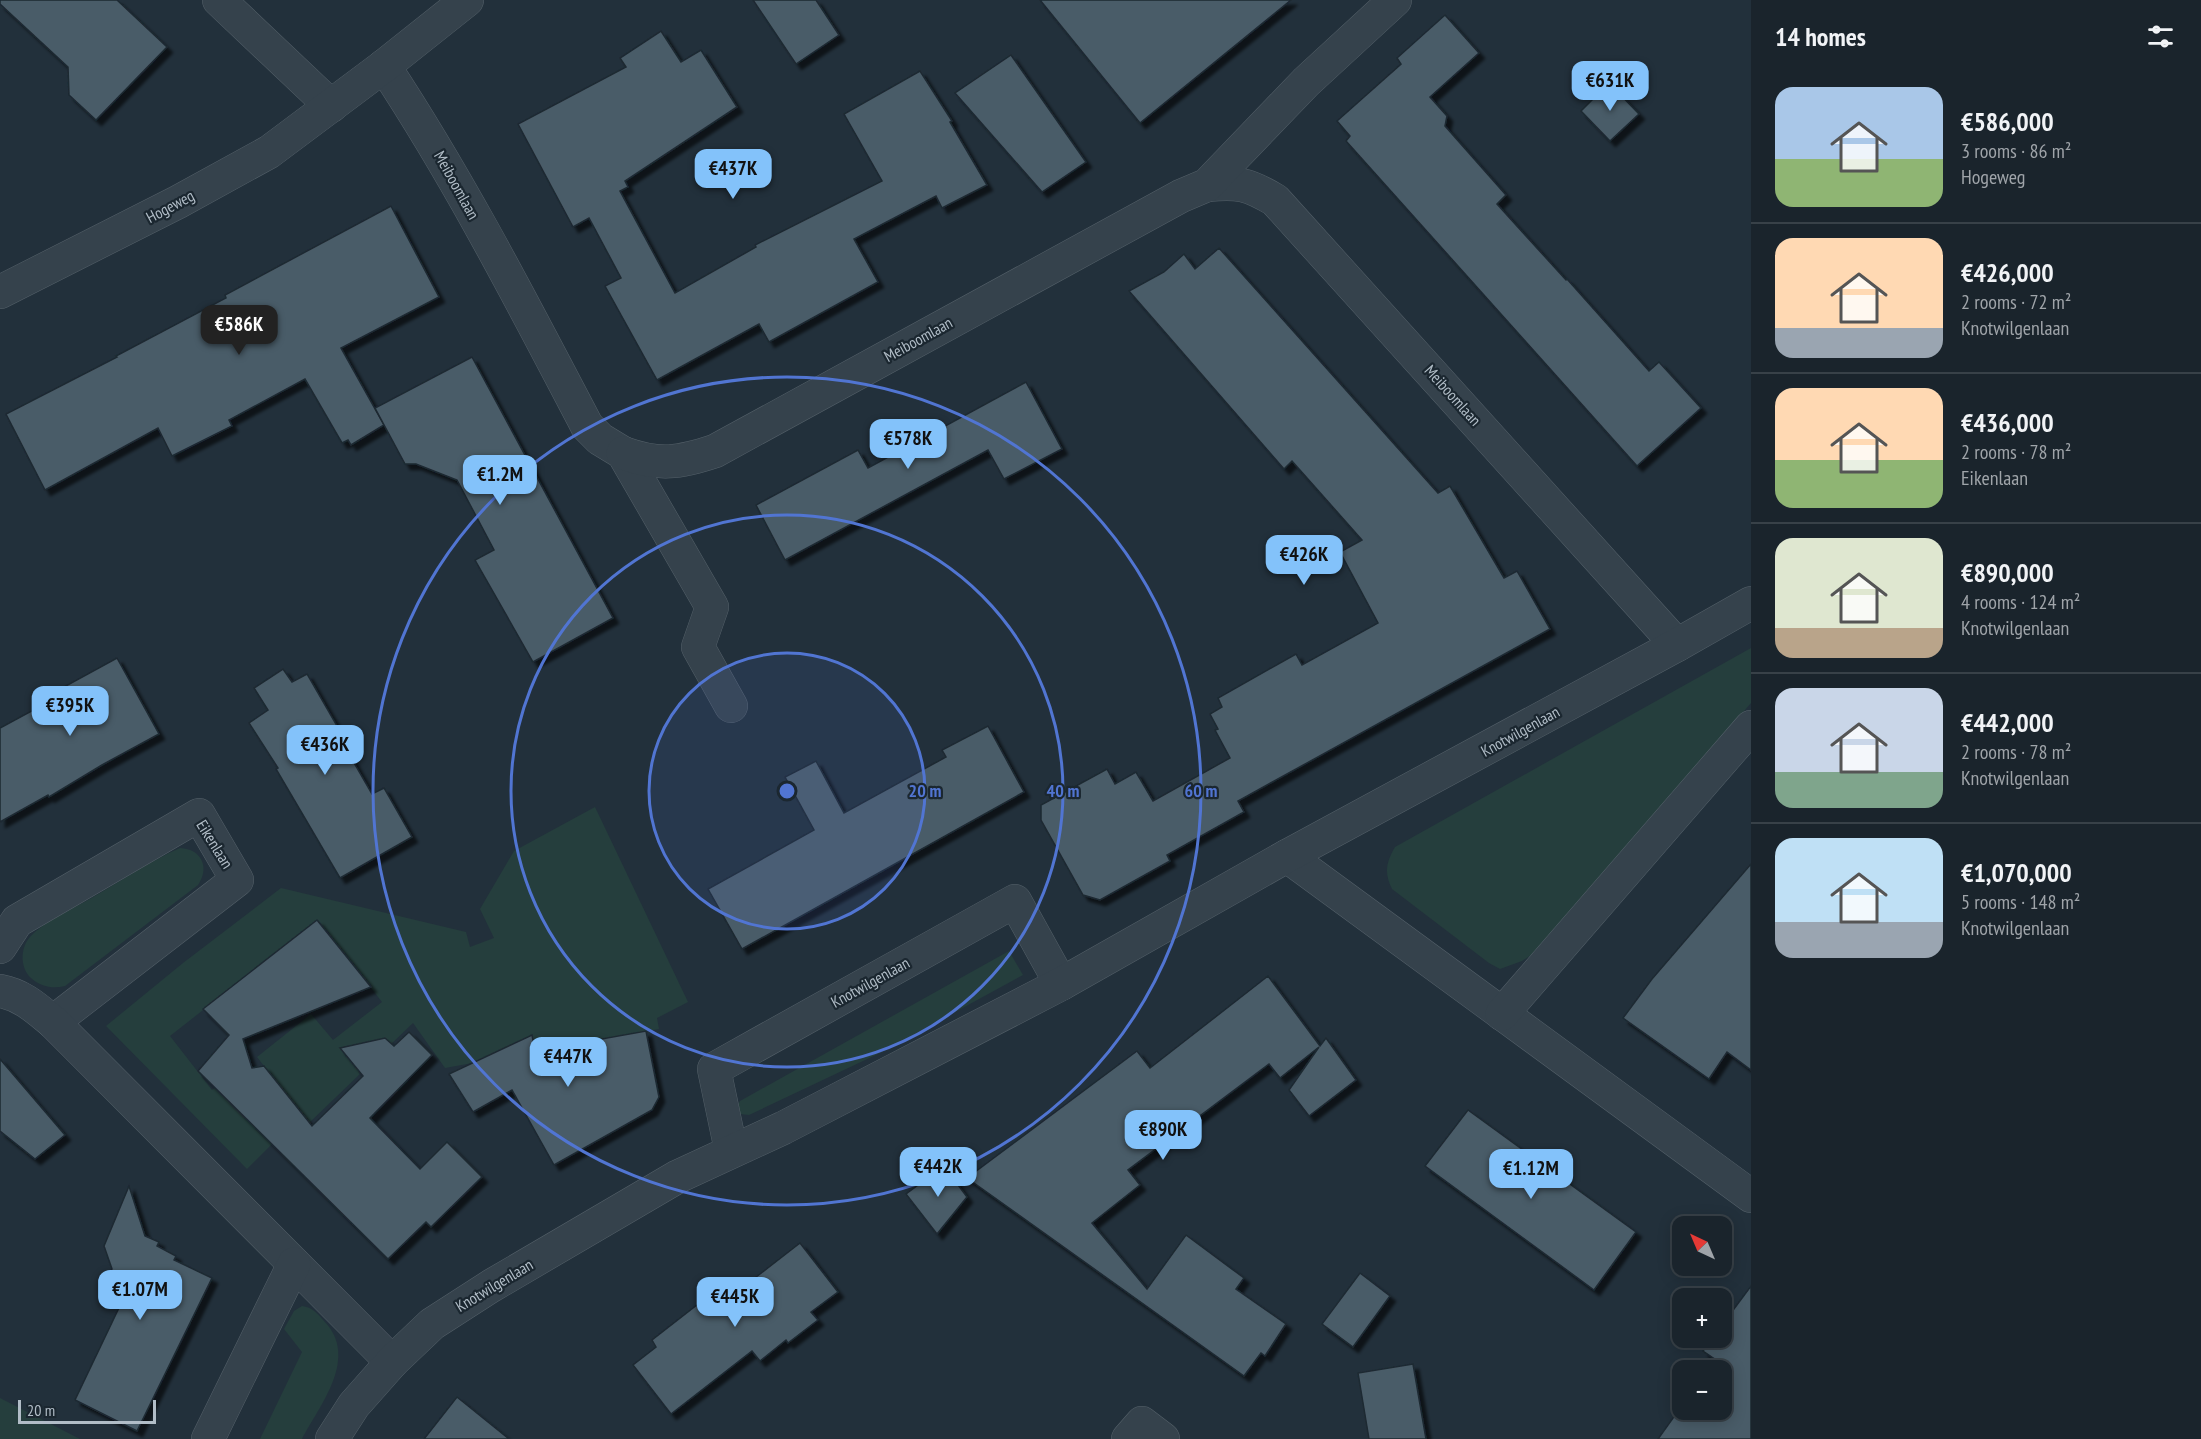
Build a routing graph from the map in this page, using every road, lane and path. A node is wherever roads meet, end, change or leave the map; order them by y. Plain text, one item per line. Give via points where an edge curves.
1 (219, 0) edge
2 (467, 0) edge
3 (1395, 0) edge
4 (384, 66) junction
5 (331, 106) junction
6 (1207, 185) junction
7 (0, 291) edge
8 (623, 453) junction
9 (1751, 603) edge
10 (1677, 645) junction
11 (731, 706) dead end
12 (1751, 727) edge
13 (1287, 856) junction
14 (0, 947) edge
15 (1061, 984) junction
16 (0, 991) edge
17 (1502, 1014) junction
18 (53, 1022) junction
19 (731, 1150) junction
20 (1751, 1196) edge
21 (294, 1264) junction
22 (392, 1362) junction
23 (208, 1439) edge
24 (332, 1439) edge
25 (1128, 1439) edge
26 (1163, 1439) edge

1 - 5 street
2 - 4 street, Hogeweg
3 - 6 street, Meiboomlaan via 1306,82
4 - 5 street, Hogeweg
4 - 8 street, Meiboomlaan via 422,123 587,426
5 - 7 street, Hogeweg via 259,157
6 - 8 street, Meiboomlaan via 1181,195 715,451 662,463
6 - 10 street, Meiboomlaan via 1233,182 1258,190 1282,206
8 - 11 street, Meiboomlaan via 712,607 698,647
9 - 10 street, Knotwilgenlaan
10 - 13 street, Knotwilgenlaan
12 - 17 street
13 - 15 street, Knotwilgenlaan
13 - 17 street
14 - 18 street, Eikenlaan via 17,921 199,815 237,880
15 - 19 street, Knotwilgenlaan via 783,1128
15 - 19 street, Knotwilgenlaan via 1015,901 714,1069
16 - 18 street via 33,1005
17 - 20 street
18 - 21 street
19 - 22 street, Knotwilgenlaan via 677,1177 460,1304
21 - 22 street
21 - 23 street
22 - 24 street, Knotwilgenlaan via 354,1405
25 - 26 street via 1142,1423

